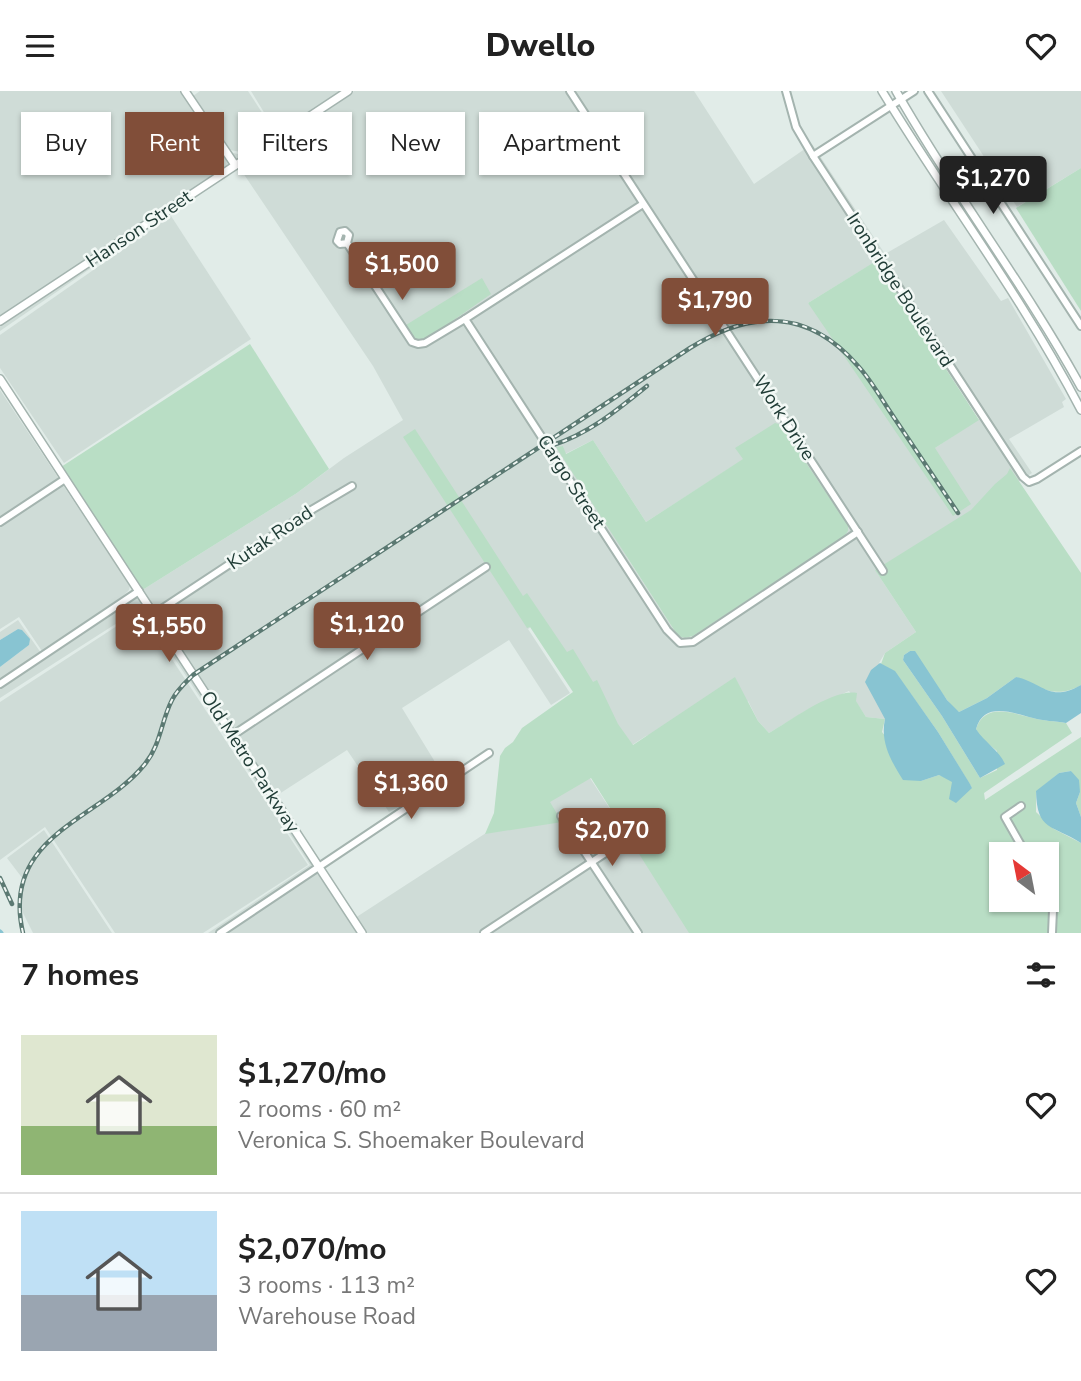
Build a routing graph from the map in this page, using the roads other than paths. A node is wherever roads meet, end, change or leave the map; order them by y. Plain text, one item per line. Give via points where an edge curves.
1 (185, 91) edge
2 (348, 91) edge
3 (569, 91) edge
4 (786, 91) edge
5 (882, 91) edge
6 (914, 91) edge
7 (928, 91) edge
8 (898, 95) edge
9 (890, 104) junction
10 (813, 156) junction
11 (234, 165) junction
12 (643, 204) junction
13 (347, 243) dead end
14 (465, 319) junction
15 (0, 321) edge
16 (1081, 326) edge
17 (0, 379) edge
18 (1081, 387) edge
19 (1081, 410) edge
20 (1081, 451) edge
21 (65, 479) junction
22 (352, 486) dead end
23 (0, 522) edge
24 (858, 532) junction
25 (486, 567) dead end
26 (883, 571) dead end
27 (139, 591) junction
28 (154, 614) junction
29 (0, 684) edge
30 (233, 735) junction
31 (489, 753) dead end
32 (1021, 806) dead end
33 (561, 816) dead end
34 (1019, 842) edge
35 (610, 850) dead end
36 (592, 863) junction
37 (318, 866) junction
38 (1053, 912) edge
39 (220, 933) edge
40 (362, 933) edge
41 (484, 933) edge
42 (638, 933) edge
43 (1052, 933) edge

1 - 11 street
2 - 11 street, Hanson Street
3 - 12 street, Work Drive
4 - 10 street, Ironbridge Boulevard via 796,127
5 - 9 street
6 - 8 street
7 - 16 street
8 - 9 street
8 - 18 street
9 - 10 street
9 - 19 street via 1040,335
10 - 20 street, Ironbridge Boulevard via 1023,477 1029,482 1037,479
11 - 15 street, Hanson Street
12 - 14 street
12 - 24 street, Work Drive
13 - 14 street via 412,342 425,343
14 - 24 street, Cargo Street via 667,630 680,643 693,642
17 - 21 street, Old Metro Parkway
21 - 23 street
21 - 27 street, Old Metro Parkway
22 - 28 street, Kutak Road
24 - 26 street, Work Drive
25 - 30 street
27 - 28 street, Old Metro Parkway
27 - 29 street
28 - 30 street, Old Metro Parkway
30 - 37 street, Old Metro Parkway
31 - 37 street
32 - 34 street via 1005,817
33 - 36 street
35 - 36 street
36 - 41 street
36 - 42 street
37 - 39 street
37 - 40 street, Old Metro Parkway
38 - 43 street

